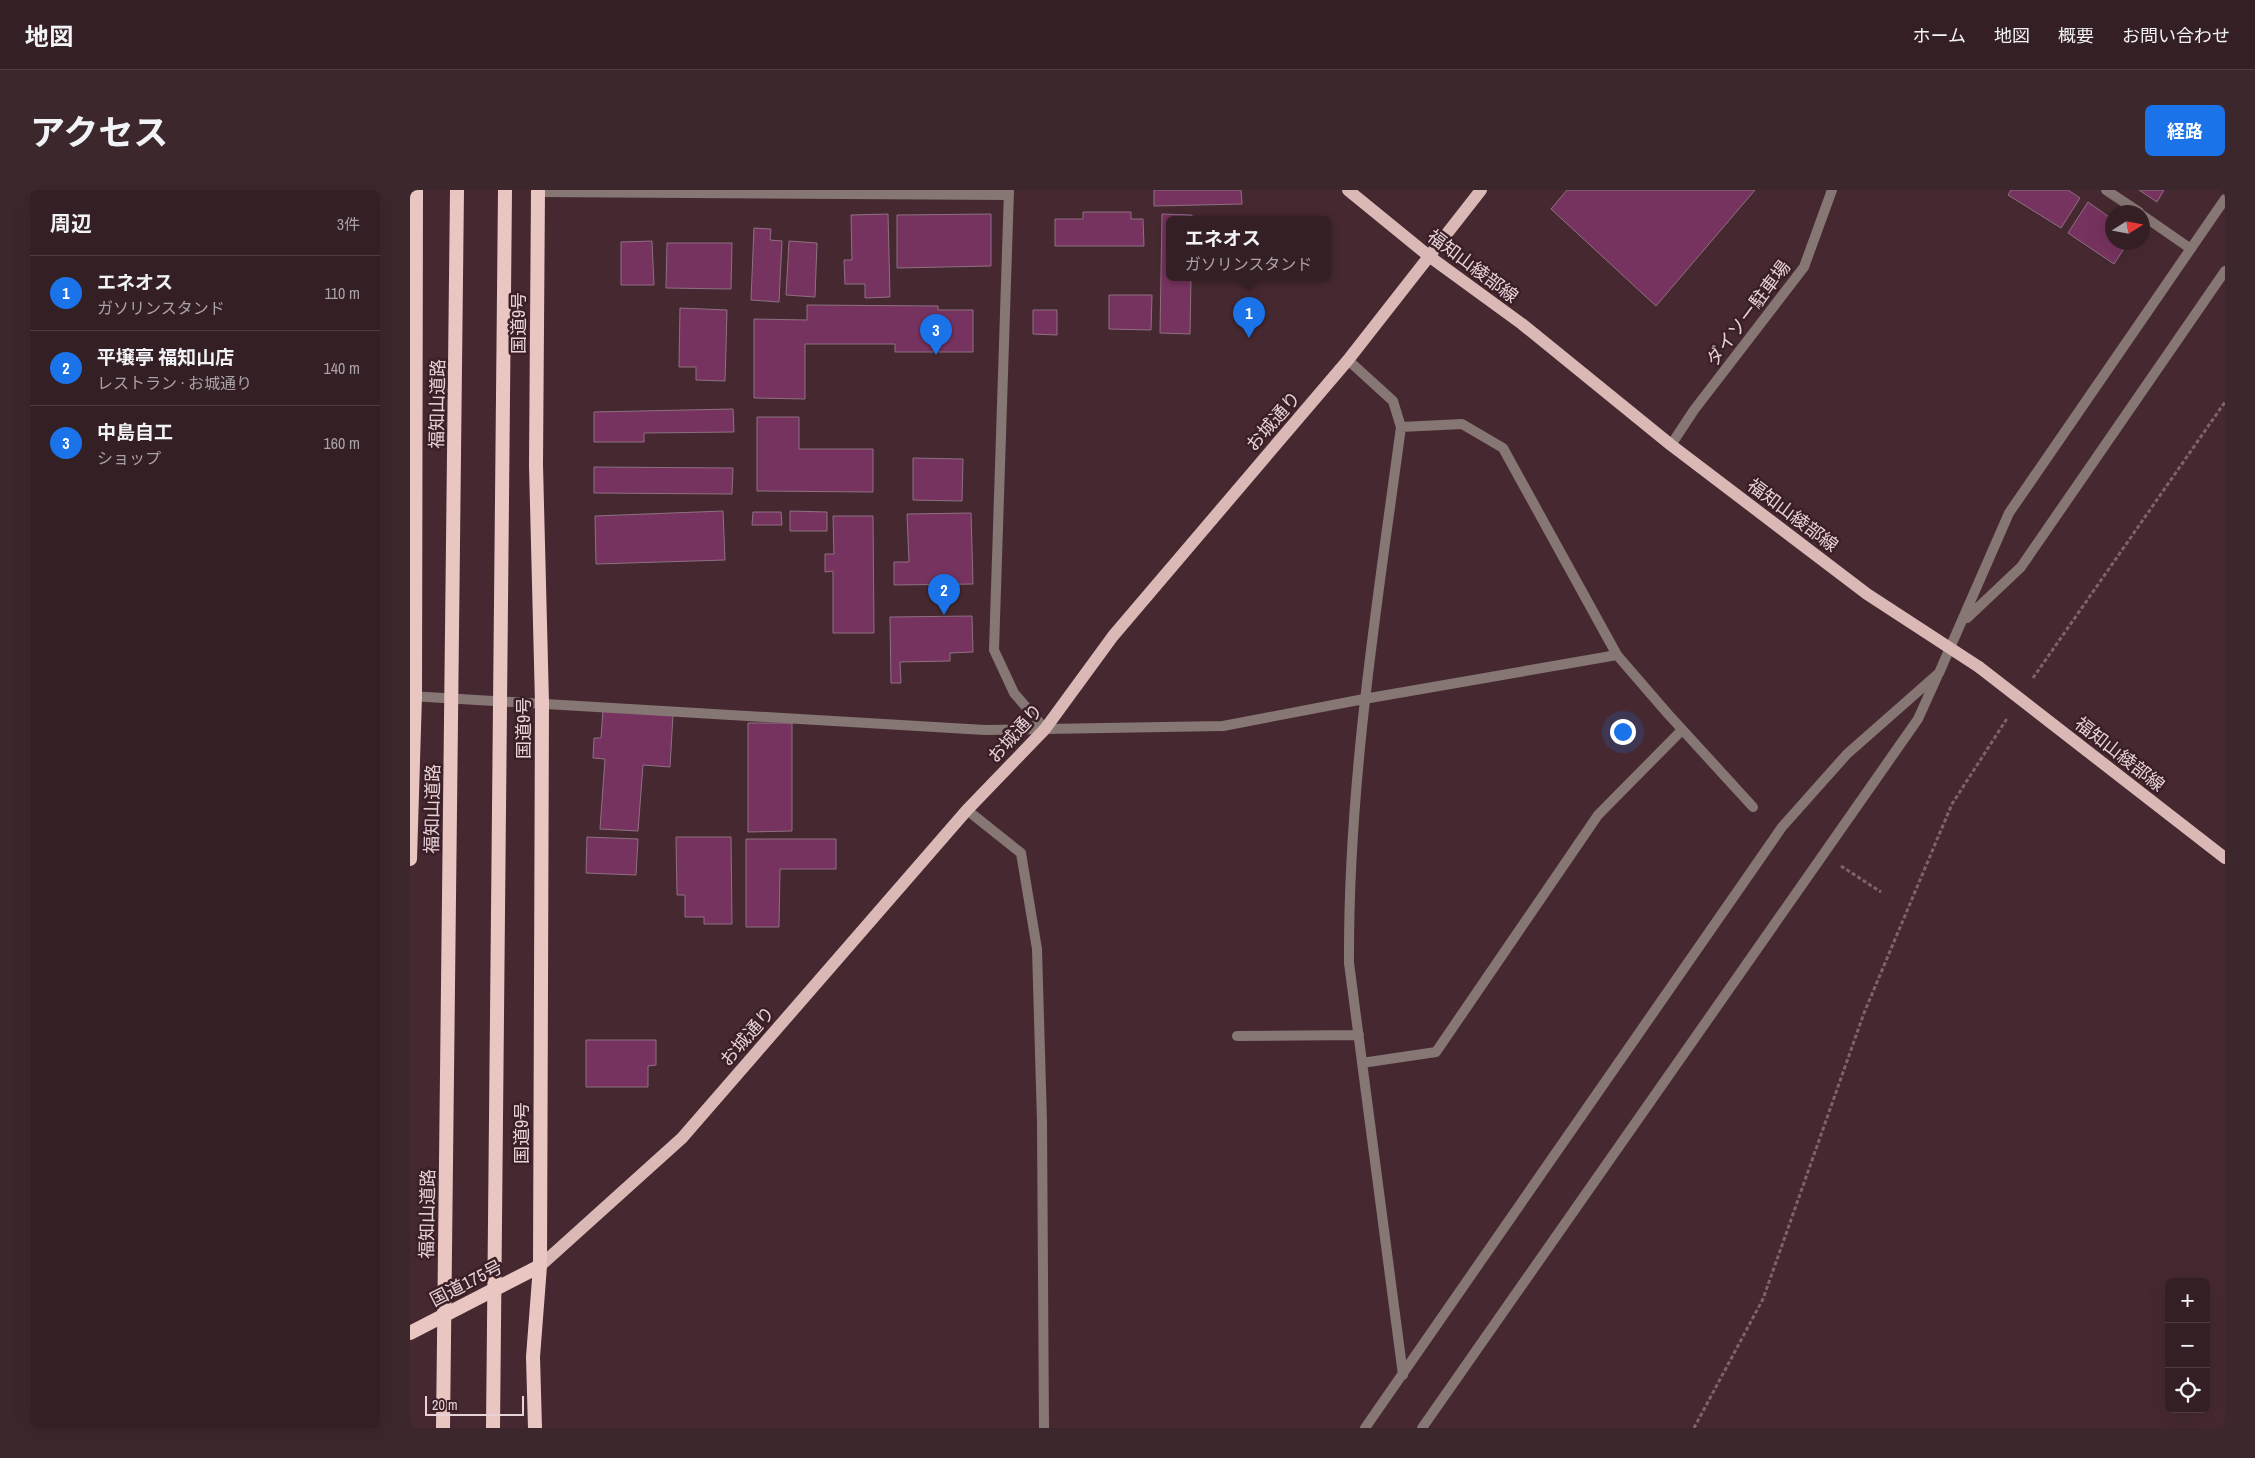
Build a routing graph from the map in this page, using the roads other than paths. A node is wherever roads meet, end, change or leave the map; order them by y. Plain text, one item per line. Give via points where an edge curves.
1 (416, 190) edge
2 (458, 190) edge
3 (505, 190) edge
4 (1348, 190) edge
5 (1481, 190) edge
6 (1832, 190) edge
7 (2106, 190) edge
8 (538, 191) edge
9 (1009, 192) edge
10 (2225, 199) edge
11 (2128, 205) edge
12 (2150, 221) edge
13 (2191, 249) junction
14 (1430, 257) junction
15 (2225, 271) edge
16 (1348, 360) junction
17 (1401, 427) junction
18 (1671, 445) junction
19 (1962, 622) junction
20 (1952, 647) junction
21 (1618, 655) junction
22 (1939, 673) junction
23 (413, 696) edge
24 (1364, 699) junction
25 (542, 703) junction
26 (1045, 730) junction
27 (1682, 730) junction
28 (1753, 807) dead end
29 (968, 810) junction
30 (2225, 858) edge
31 (410, 859) edge
32 (1358, 1035) junction
33 (1237, 1036) dead end
34 (1362, 1063) junction
35 (540, 1266) junction
36 (410, 1333) edge
37 (1404, 1375) junction
38 (443, 1428) edge
39 (493, 1428) edge
40 (535, 1428) edge
41 (1044, 1428) edge
42 (1365, 1428) edge
43 (1422, 1428) edge

1 - 23 highway
2 - 38 highway, 福知山道路, bridge
3 - 39 highway, bridge
4 - 14 main road, 福知山綾部線
5 - 14 main road, お城通り
6 - 18 street, ダイソー駐車場 via 1804,267 1694,410
7 - 11 street
8 - 9 street
8 - 25 highway, 国道9号 via 536,465
9 - 26 street via 994,650 1014,693
10 - 13 street
12 - 13 street
13 - 19 street via 2009,513
14 - 16 main road, お城通り
14 - 18 main road, 福知山綾部線 via 1522,324
15 - 19 street via 2021,567
16 - 17 street via 1393,400
16 - 26 main road, お城通り via 1113,636
17 - 21 street via 1462,424 1503,448
17 - 24 street
18 - 20 main road, 福知山綾部線 via 1867,594
19 - 20 street
20 - 22 street
20 - 30 main road, 福知山綾部線, bridge
21 - 24 street
21 - 27 street
22 - 37 street via 1847,754 1782,827
22 - 43 street via 1918,719
23 - 25 street
23 - 31 highway
24 - 26 street via 1224,726
24 - 32 street via 1349,900 1349,963
25 - 26 street via 985,730
25 - 35 highway, 国道9号
26 - 29 main road, お城通り
27 - 28 street
27 - 34 street via 1598,815 1436,1052
29 - 35 main road, お城通り via 682,1138
29 - 41 street via 1021,853 1037,949
32 - 33 street
32 - 34 street
34 - 37 street
35 - 36 highway, 国道175号
35 - 40 highway, 国道9号 via 533,1357
37 - 42 street

